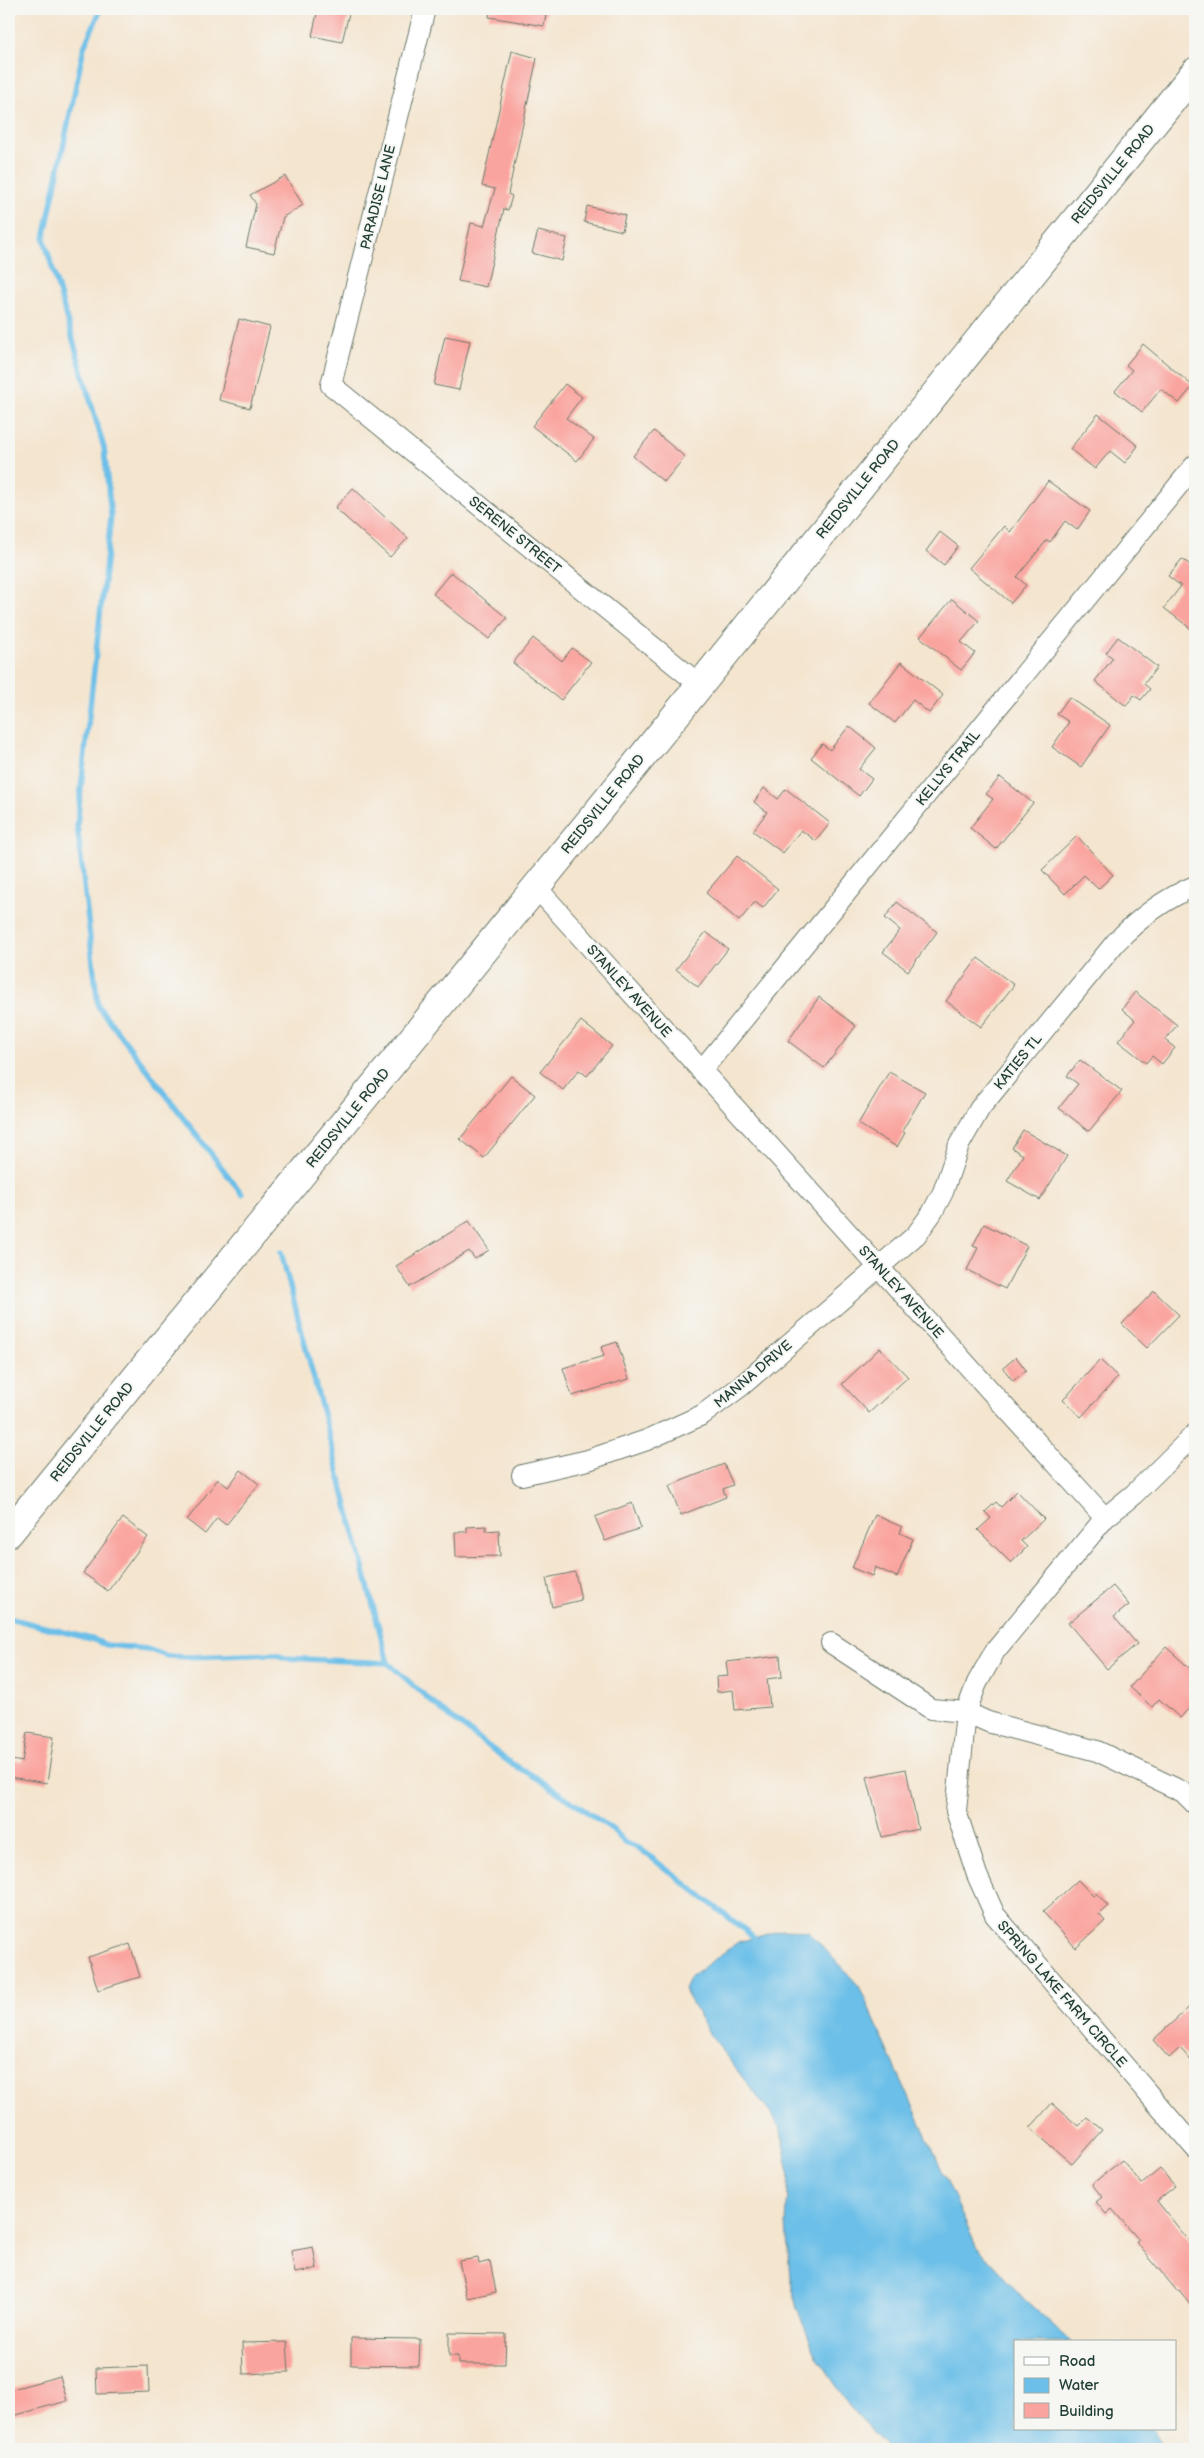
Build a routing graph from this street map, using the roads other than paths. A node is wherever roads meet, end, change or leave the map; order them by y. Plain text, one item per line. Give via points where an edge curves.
1 (424, 9) edge
2 (1195, 72) edge
3 (331, 385) joint
4 (1195, 464) edge
5 (700, 685) junction
6 (1195, 886) edge
7 (536, 887) junction
8 (701, 1071) junction
9 (878, 1266) junction
10 (1195, 1434) edge
11 (522, 1475) dead end
12 (1105, 1518) junction
13 (9, 1534) edge
14 (831, 1643) dead end
15 (966, 1712) junction
16 (1195, 1804) edge
17 (1195, 2148) edge

1 - 3 street, PARADISE LANE
2 - 5 highway, REIDSVILLE ROAD
3 - 5 street, SERENE STREET
4 - 8 street, KELLYS TRAIL
5 - 7 highway, REIDSVILLE ROAD
6 - 9 street, KATIES TL via 1155,906 1116,942 980,1108 959,1144 943,1192 916,1235
7 - 8 street, STANLEY AVENUE
7 - 13 highway, REIDSVILLE ROAD
8 - 9 street, STANLEY AVENUE
9 - 11 street, MANNA DRIVE via 740,1388 702,1415 647,1440 588,1460
9 - 12 street, STANLEY AVENUE
10 - 12 street
12 - 15 street via 995,1651 977,1683
14 - 15 street via 931,1709
15 - 16 street via 988,1722 1097,1751 1183,1792
15 - 17 street, SPRING LAKE FARM CIRCLE via 956,1812 977,1875 995,1915

